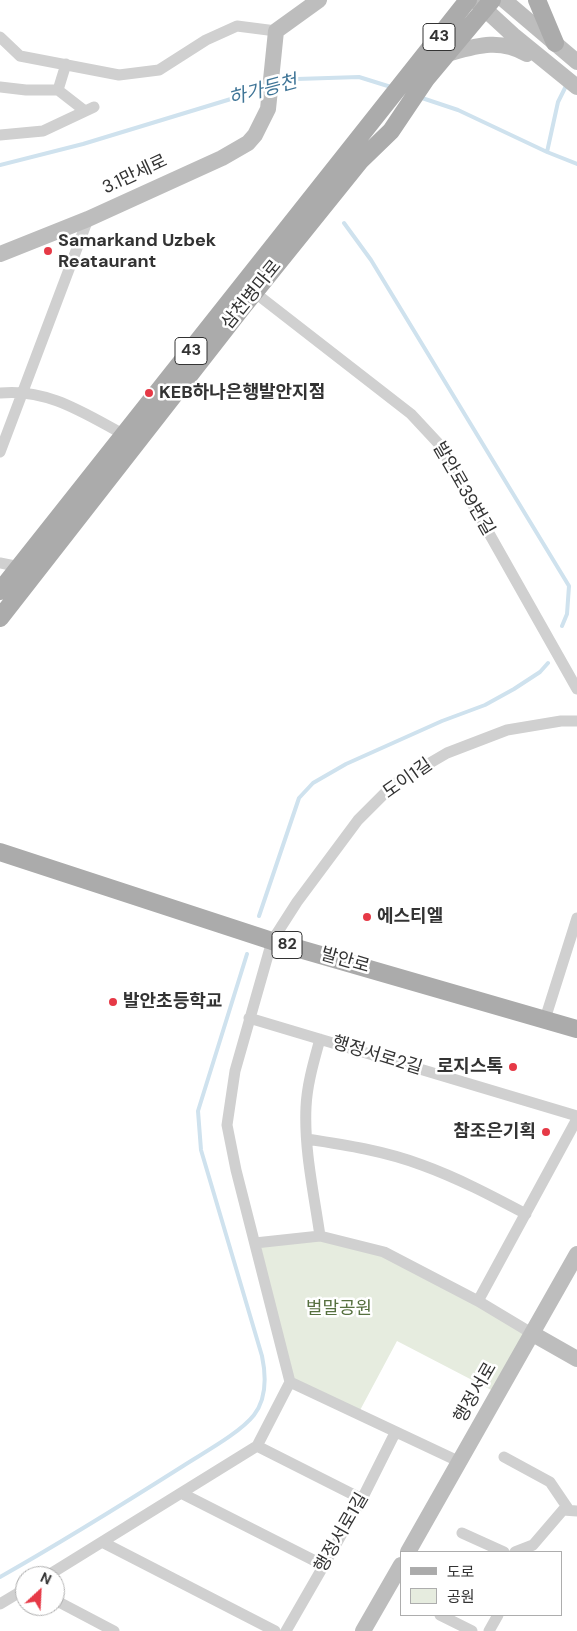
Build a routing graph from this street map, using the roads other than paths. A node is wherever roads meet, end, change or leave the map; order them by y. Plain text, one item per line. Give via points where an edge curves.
1 (319, 0) edge
2 (468, 0) edge
3 (504, 0) edge
4 (536, 0) edge
5 (484, 3) edge
6 (276, 31) junction
7 (0, 37) edge
8 (560, 47) junction
9 (446, 54) junction
10 (577, 62) edge
11 (66, 64) junction
12 (554, 68) junction
13 (418, 76) junction
14 (0, 87) edge
15 (577, 87) edge
16 (58, 90) junction
17 (0, 135) edge
18 (88, 219) junction
19 (0, 254) edge
20 (254, 292) junction
21 (24, 392) junction
22 (0, 393) edge
23 (124, 434) junction
24 (0, 452) edge
25 (0, 563) edge
26 (20, 567) junction
27 (0, 592) edge
28 (0, 618) edge
29 (577, 689) edge
30 (577, 721) edge
31 (0, 852) edge
32 (577, 918) edge
33 (272, 940) junction
34 (249, 1018) junction
35 (545, 1019) junction
36 (577, 1028) edge
37 (320, 1039) junction
38 (577, 1118) edge
39 (307, 1139) junction
40 (526, 1214) junction
41 (320, 1236) junction
42 (255, 1243) junction
43 (577, 1254) edge
44 (478, 1300) junction
45 (533, 1334) junction
46 (577, 1359) edge
47 (290, 1382) junction
48 (395, 1433) junction
49 (257, 1446) junction
50 (504, 1457) dead end
51 (460, 1462) junction
52 (181, 1493) junction
53 (362, 1499) junction
54 (573, 1510) edge
55 (462, 1533) dead end
56 (104, 1542) junction
57 (409, 1551) edge
58 (502, 1551) edge
59 (518, 1551) edge
60 (323, 1565) junction
61 (64, 1566) edge
62 (400, 1567) edge
63 (15, 1595) edge
64 (0, 1604) edge
65 (65, 1605) edge
66 (442, 1616) edge
67 (497, 1616) edge
68 (114, 1631) edge
69 (275, 1631) edge
70 (286, 1631) edge
71 (363, 1631) edge
72 (472, 1631) edge
73 (489, 1631) edge

1 - 6 street
2 - 13 main road, 43
3 - 8 street
4 - 8 main road
5 - 9 main road, 43
5 - 12 street
6 - 11 street via 237,26 206,40 159,70 119,75
6 - 18 street, 3.1만세로 via 268,109 248,143
7 - 11 street via 20,56
8 - 10 street
9 - 12 street via 500,43 516,47
9 - 13 main road, 43
11 - 16 street
12 - 15 street
13 - 20 main road, 삼천병마로 / 43 via 391,131 360,161
13 - 23 main road, 삼천병마로 / 43 via 382,110
14 - 16 street
16 - 17 street via 90,109 43,131
18 - 19 street, 3.1만세로
18 - 21 street
20 - 28 main road, 삼천병마로 / 43
20 - 29 street, 발안로39번길 via 411,414 438,443
21 - 22 street
21 - 23 street via 60,401
21 - 24 street
23 - 26 main road, 삼천병마로 / 43
25 - 26 street
26 - 27 main road, 삼천병마로 / 43
30 - 33 street, 도이1길 via 507,730 447,753 394,784 358,820
31 - 33 main road, 발안로 / 82
32 - 35 street
33 - 34 street
33 - 35 main road, 발안로 / 82
34 - 37 street, 행정서로2길
34 - 42 street via 235,1071 227,1125
35 - 36 main road, 발안로 / 82
37 - 38 street, 행정서로2길
37 - 39 street, 행정서로2길 via 308,1085
38 - 40 street
39 - 40 street via 359,1147 421,1164
39 - 41 street, 행정서로2길
40 - 44 street
41 - 42 street
41 - 44 street via 384,1252
42 - 47 street
43 - 45 street, 행정서로
44 - 45 street
45 - 46 street
45 - 51 street, 행정서로
47 - 48 street
47 - 49 street
48 - 51 street
48 - 53 street, 행정서로1길
49 - 52 street
49 - 53 street
50 - 54 street via 550,1482
51 - 57 street, 행정서로
52 - 56 street
52 - 60 street
53 - 60 street, 행정서로1길
54 - 59 street via 563,1510 533,1545
55 - 58 street
56 - 61 street
56 - 69 street
60 - 70 street, 행정서로1길
62 - 71 street
63 - 64 street
65 - 68 street
66 - 72 street
67 - 73 street

